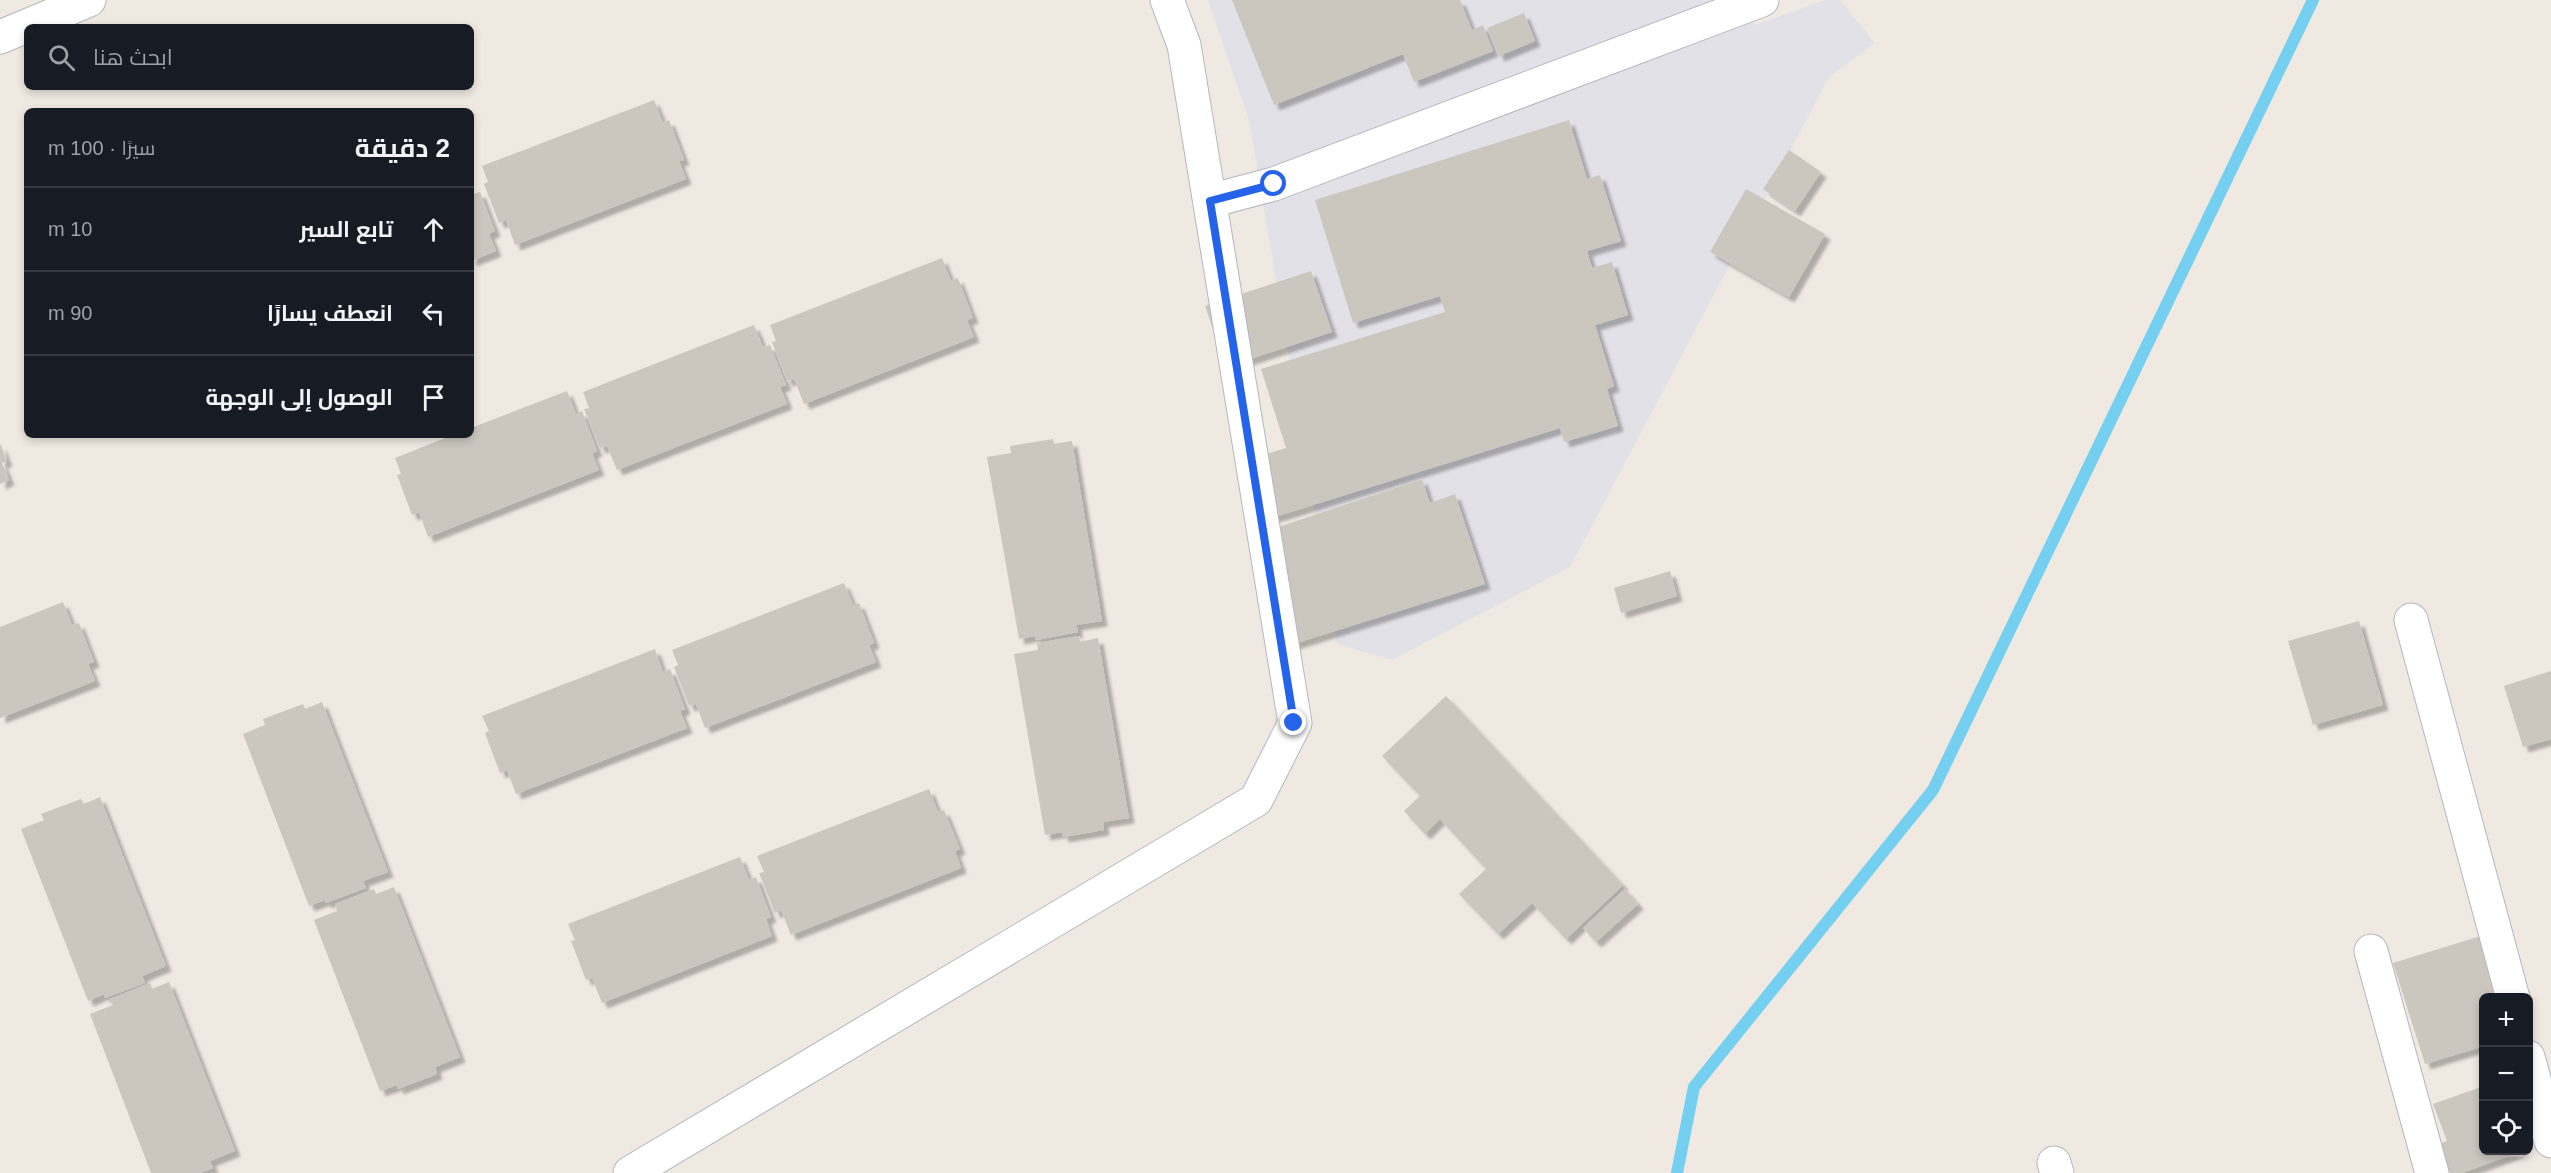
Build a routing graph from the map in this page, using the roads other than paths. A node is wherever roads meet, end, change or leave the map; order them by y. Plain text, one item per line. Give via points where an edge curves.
1 (89, 0) edge
2 (1167, 0) edge
3 (1762, 0) edge
4 (31, 24) edge
5 (24, 27) edge
6 (0, 37) edge
7 (1210, 201) junction
8 (2411, 620) dead end
9 (2371, 951) dead end
10 (2511, 993) edge
11 (2533, 1072) edge
12 (2551, 1141) edge
13 (630, 1173) edge
14 (2432, 1173) edge

1 - 4 street
2 - 7 street via 1184,45
3 - 7 street via 1274,184
5 - 6 street
7 - 13 street via 1294,723 1256,800
8 - 10 street
9 - 14 street
11 - 12 street

